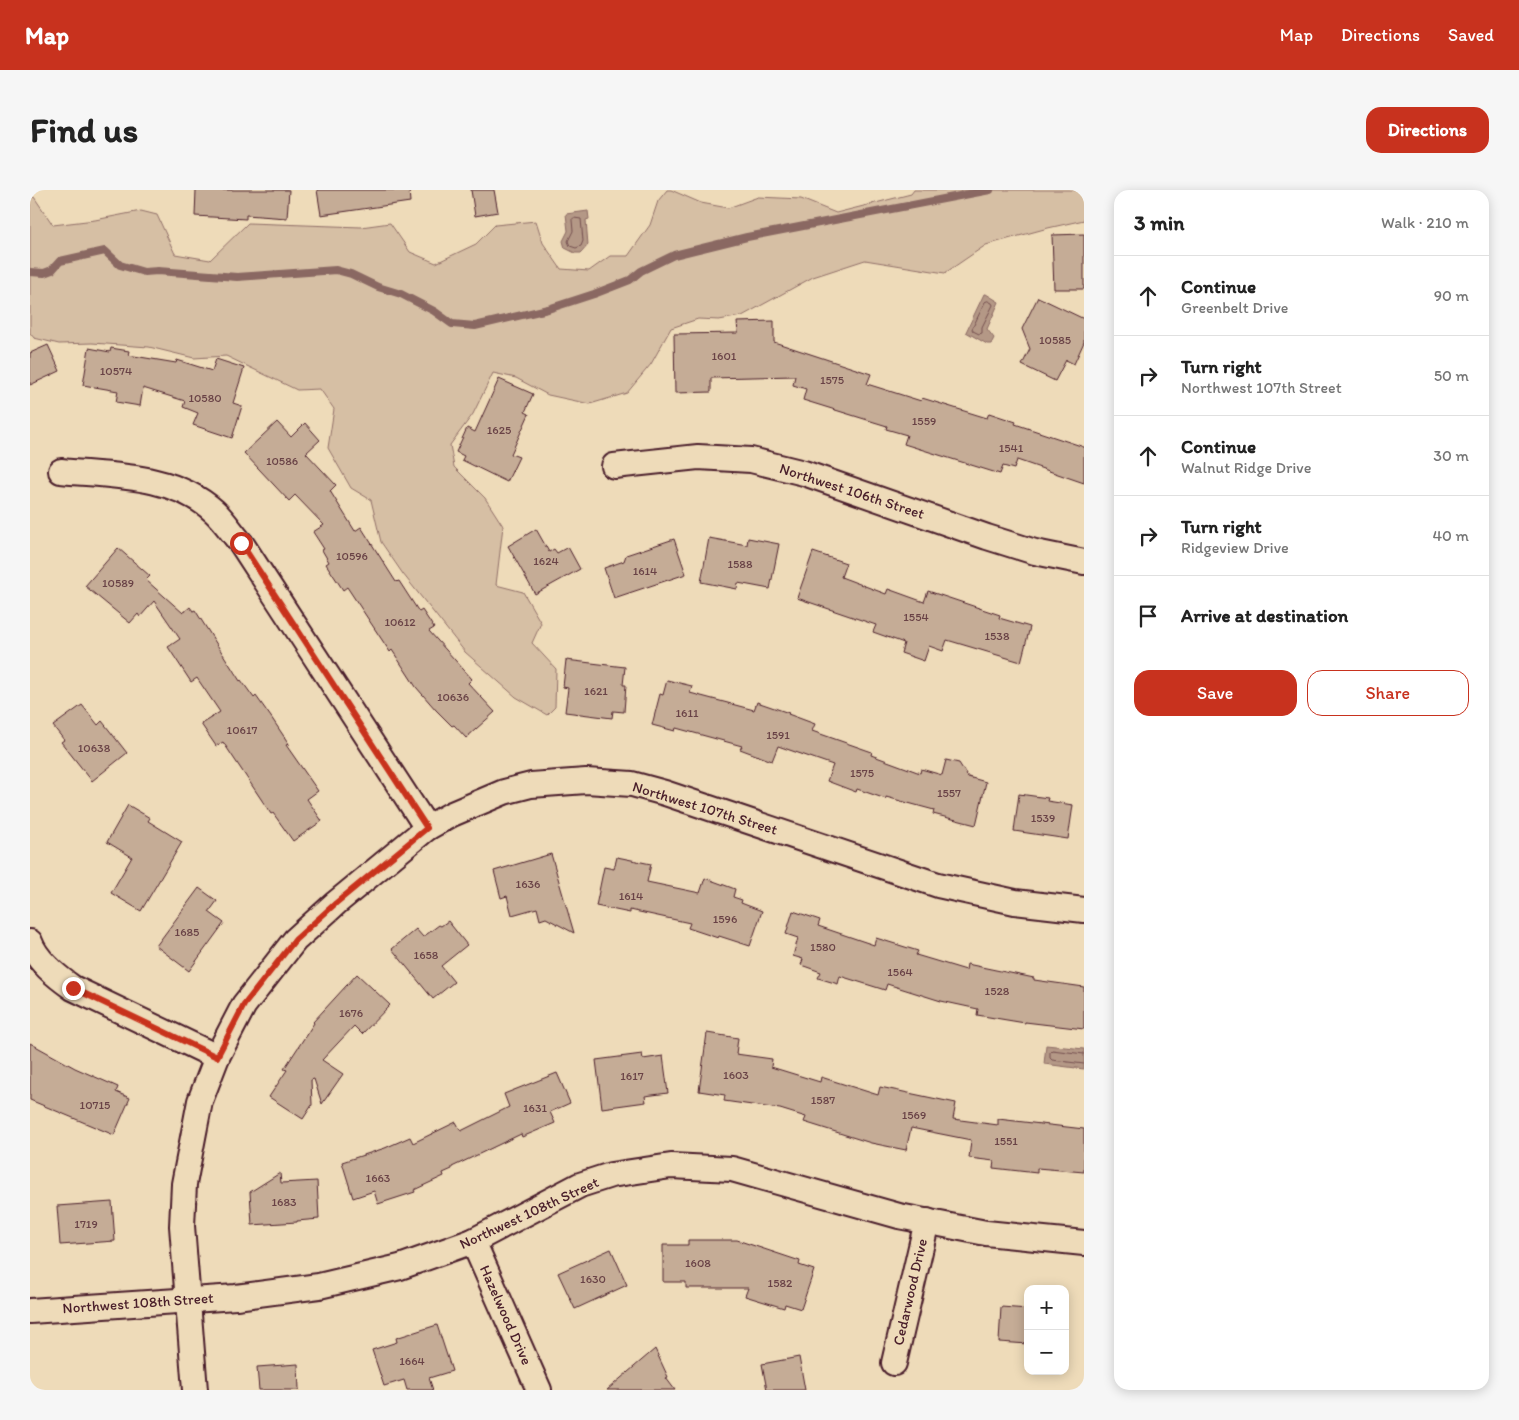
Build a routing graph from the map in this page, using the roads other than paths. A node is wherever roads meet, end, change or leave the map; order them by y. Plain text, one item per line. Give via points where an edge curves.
1 (614, 466) dead end
2 (61, 470) dead end
3 (1084, 562) edge
4 (427, 828) junction
5 (1084, 910) edge
6 (30, 942) edge
7 (217, 1057) junction
8 (927, 1222) junction
9 (473, 1241) junction
10 (1084, 1243) edge
11 (188, 1300) junction
12 (30, 1311) edge
13 (894, 1363) dead end
14 (195, 1390) edge
15 (539, 1390) edge

1 - 3 street, Northwest 106th Street via 698,457 751,460 804,473 1035,552
2 - 4 street via 166,484 192,495 214,511 241,543
4 - 5 street, Northwest 107th Street via 495,796 531,786 586,781 632,784 938,885 1015,902
4 - 7 street, Northwest 107th Street via 295,940 244,1005
6 - 7 street via 54,974 73,988
7 - 11 street, Northwest 107th Street via 200,1101 184,1184 182,1226
8 - 9 street, Northwest 108th Street via 732,1169 671,1166 611,1175 580,1185
8 - 10 street, Northwest 108th Street via 986,1233
8 - 13 street, Cedarwood Drive
9 - 11 street, Northwest 108th Street via 400,1267 319,1286
9 - 15 street, Hazelwood Drive
11 - 12 street, Northwest 108th Street
11 - 14 street, Northwest 107th Street

